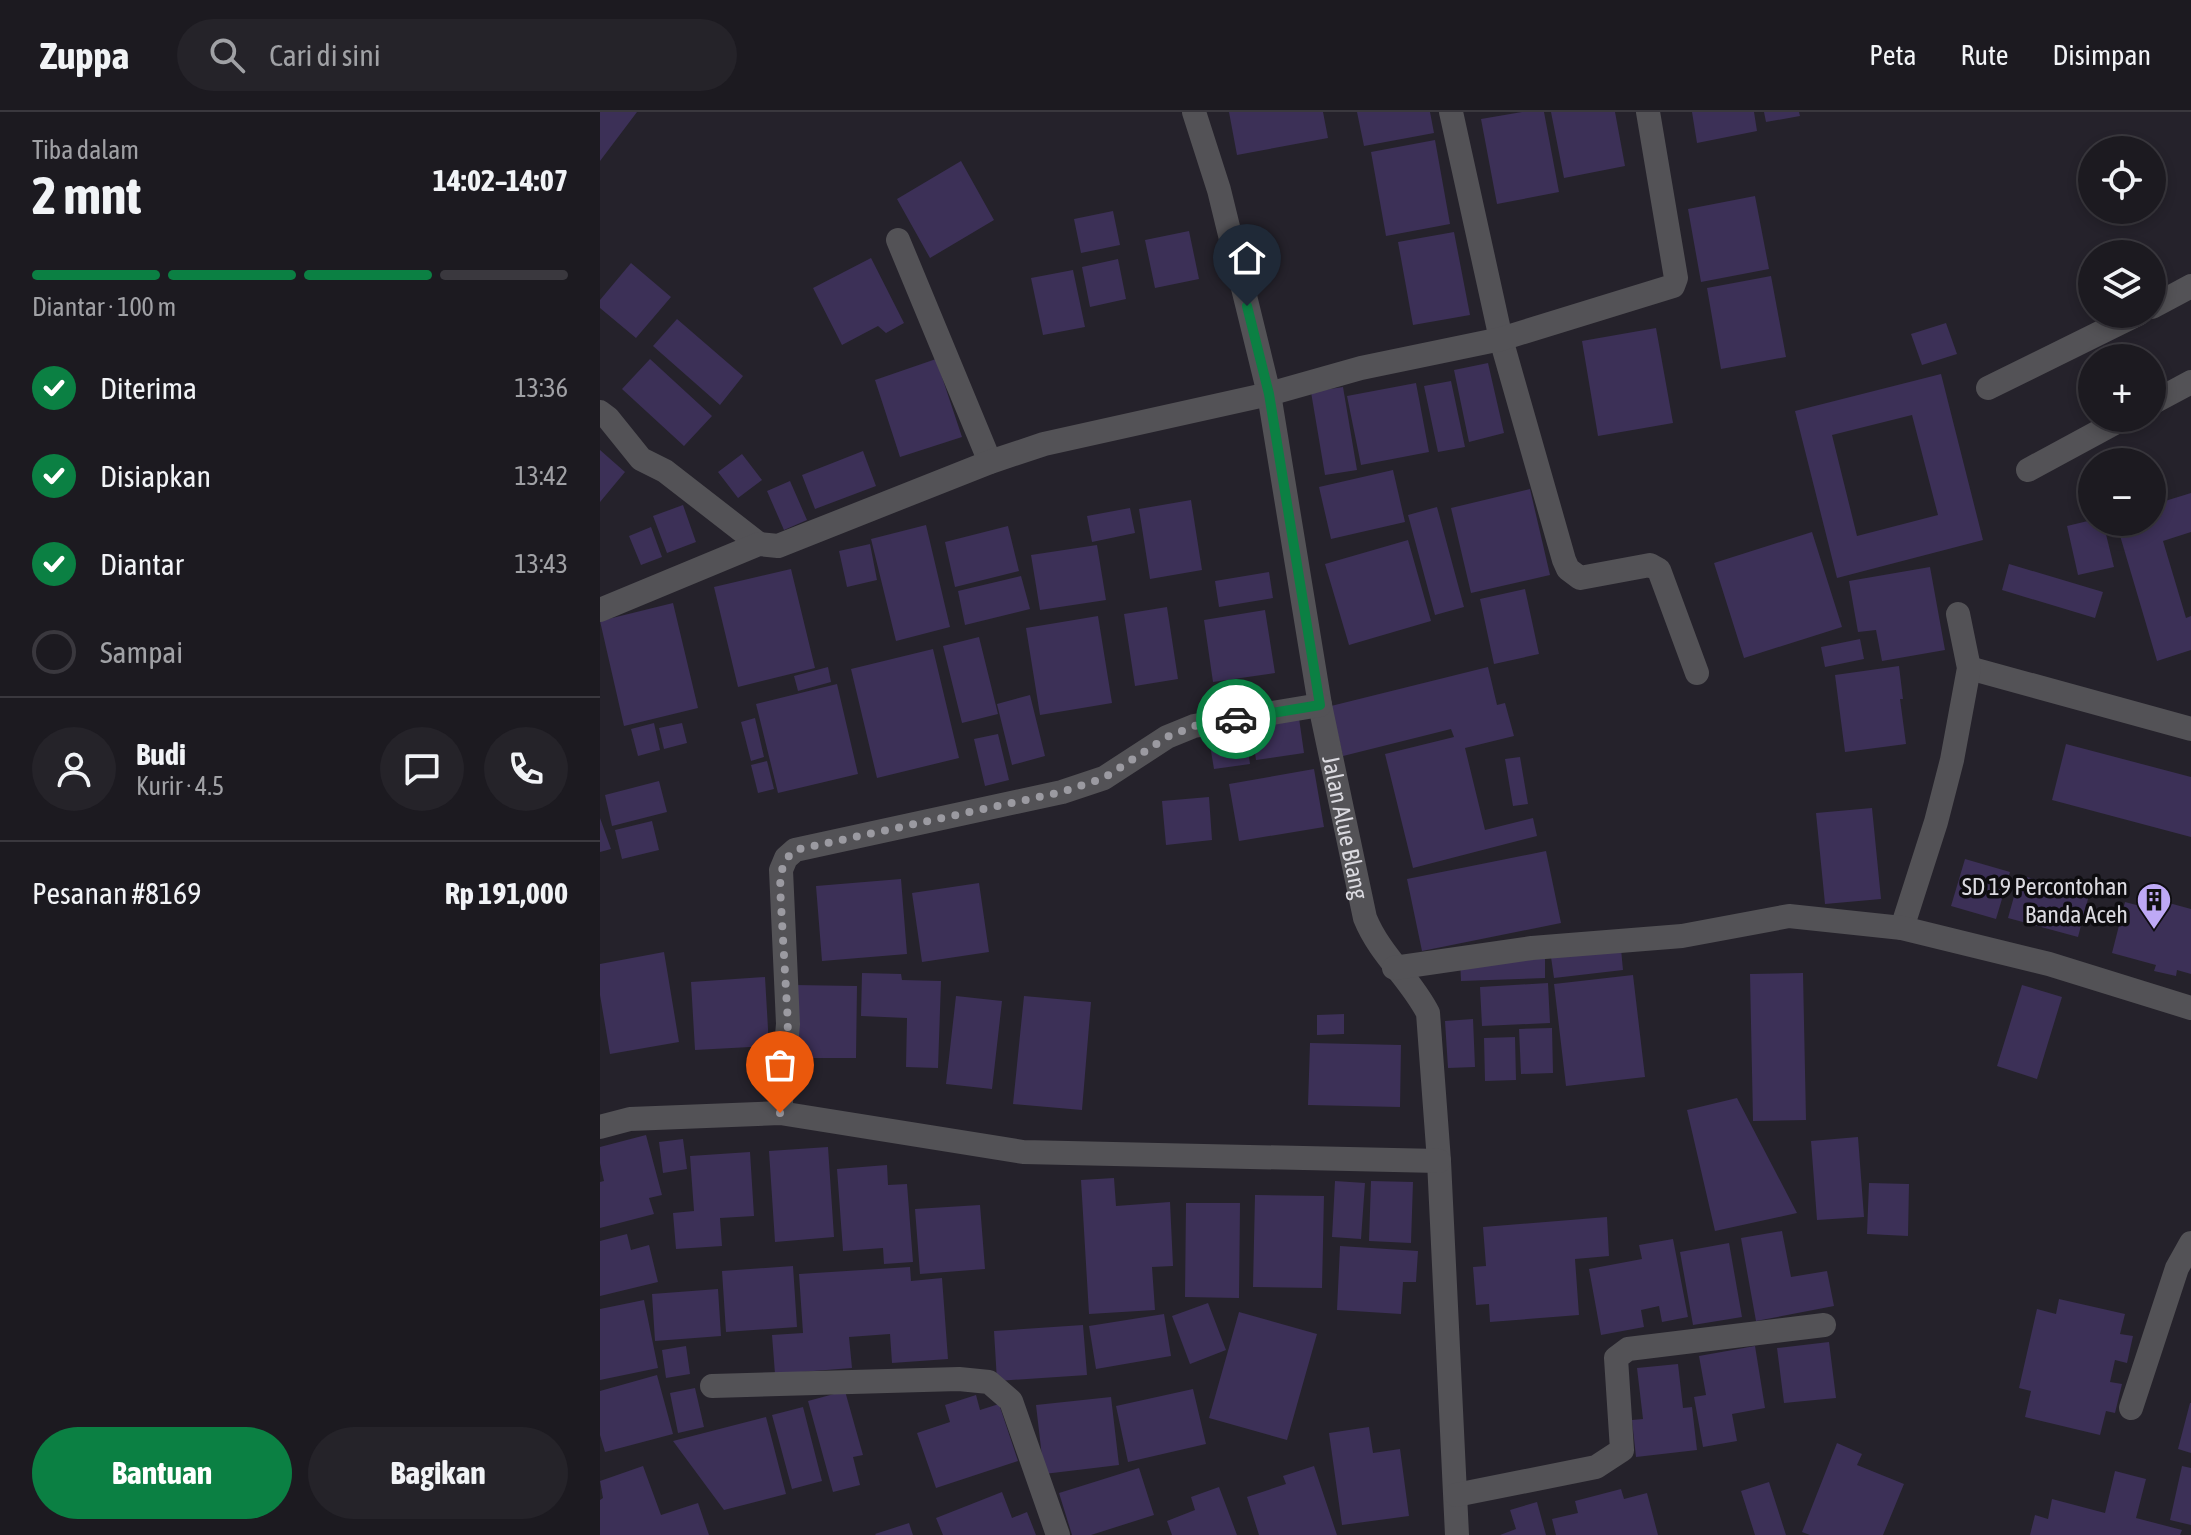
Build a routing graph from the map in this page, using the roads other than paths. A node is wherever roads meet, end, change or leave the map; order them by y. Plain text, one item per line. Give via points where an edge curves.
1 (1194, 112) edge
2 (1451, 112) edge
3 (1648, 112) edge
4 (898, 240) dead end
5 (2191, 286) edge
6 (2166, 299) edge
7 (2110, 328) edge
8 (1501, 339) junction
9 (2191, 382) edge
10 (1988, 388) dead end
11 (1269, 394) junction
12 (2166, 395) edge
13 (600, 412) edge
14 (2098, 432) edge
15 (990, 462) junction
16 (2028, 470) dead end
17 (759, 544) junction
18 (600, 610) edge
19 (1958, 614) dead end
20 (1969, 668) junction
21 (1697, 673) dead end
22 (1320, 705) junction
23 (2191, 729) edge
24 (1902, 928) junction
25 (1394, 968) junction
26 (2191, 1008) edge
27 (780, 1113) junction
28 (600, 1127) edge
29 (1439, 1161) junction
30 (2191, 1243) edge
31 (1824, 1325) dead end
32 (712, 1386) dead end
33 (2131, 1408) dead end
34 (1456, 1495) junction
35 (1058, 1535) edge
36 (1457, 1535) edge

1 - 11 street, Jalan Alue Blang via 1219,190
2 - 8 street
3 - 8 street via 1674,285
4 - 15 street
5 - 6 street
7 - 10 street
8 - 11 street via 1361,368
8 - 21 street via 1568,569 1580,578 1650,565 1659,570
9 - 12 street
11 - 15 street via 1044,444
11 - 22 street, Jalan Alue Blang
13 - 17 street via 641,459 665,471
14 - 16 street
15 - 17 street via 778,546
17 - 18 street
19 - 20 street
20 - 23 street
20 - 24 street via 1940,807
22 - 25 street, Jalan Alue Blang via 1365,918
22 - 27 street via 1194,726 1104,778 1062,792 795,850 781,870 788,1024
24 - 25 street via 1789,916 1682,936 1532,948
24 - 26 street via 2049,964
25 - 29 street, Jalan Alue Blang via 1428,1013
27 - 28 street via 630,1119
27 - 29 street via 1023,1152
29 - 34 street, Jalan Alue Blang
30 - 33 street via 2177,1268
31 - 34 street via 1628,1349 1616,1358 1622,1450 1596,1467
32 - 35 street via 989,1382 1011,1401
34 - 36 street, Jalan Alue Blang

